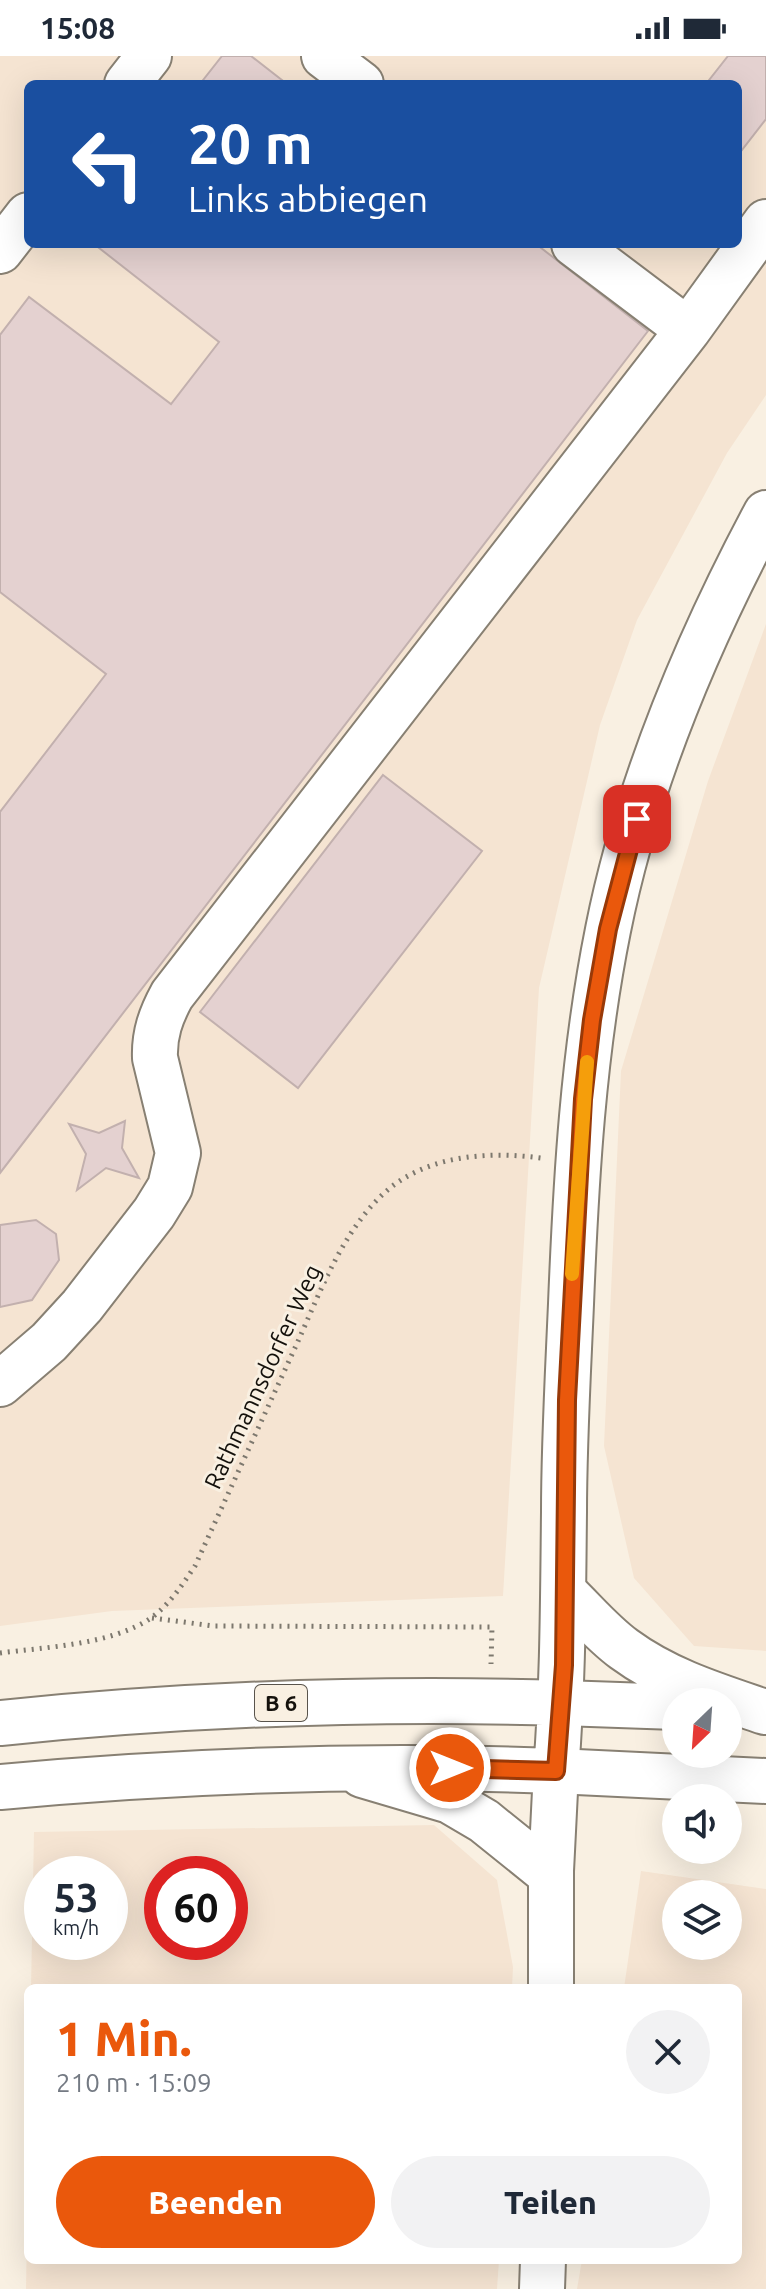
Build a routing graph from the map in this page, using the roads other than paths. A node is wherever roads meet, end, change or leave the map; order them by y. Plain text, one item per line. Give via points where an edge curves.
1 (149, 56) edge
2 (324, 56) edge
3 (130, 80) edge
4 (356, 80) edge
5 (24, 220) edge
6 (766, 222) edge
7 (579, 248) edge
8 (0, 251) edge
9 (688, 330) junction
10 (766, 513) edge
11 (0, 1384) edge
12 (565, 1593) junction
13 (562, 1703) junction
14 (662, 1707) edge
15 (753, 1712) edge
16 (0, 1723) edge
17 (340, 1769) junction
18 (556, 1771) junction
19 (759, 1781) edge
20 (0, 1787) edge
21 (551, 1875) junction
22 (551, 1984) edge
23 (543, 2264) edge
24 (542, 2289) edge

1 - 3 main road
2 - 4 main road
5 - 8 main road
6 - 9 main road
7 - 9 main road
9 - 11 main road via 172,995 155,1043 178,1153 170,1187 82,1306
10 - 12 main road via 667,728 613,908 595,1000 579,1164 566,1427
12 - 13 main road
12 - 15 main road via 621,1647 654,1669
13 - 14 main road
13 - 16 main road, B 6 via 208,1706
13 - 18 main road
17 - 18 main road
17 - 20 main road
17 - 21 main road via 450,1801
18 - 19 main road
18 - 21 main road
21 - 22 main road
23 - 24 main road

